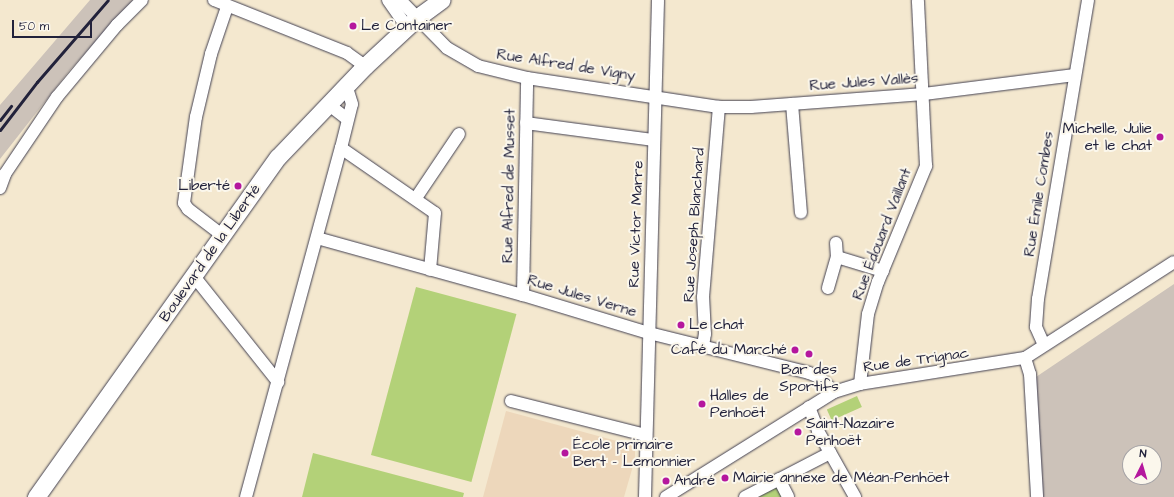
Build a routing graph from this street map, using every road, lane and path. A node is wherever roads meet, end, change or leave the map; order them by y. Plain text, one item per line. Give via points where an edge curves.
1 (142, 0) edge
2 (214, 0) edge
3 (388, 0) edge
4 (400, 0) edge
5 (442, 0) edge
6 (658, 0) edge
7 (918, 0) edge
8 (1088, 0) edge
9 (227, 7) junction
10 (412, 22) junction
11 (365, 66) junction
12 (1076, 75) junction
13 (527, 78) junction
14 (346, 84) junction
15 (924, 94) junction
16 (655, 96) junction
17 (328, 104) junction
18 (792, 104) junction
19 (719, 107) junction
20 (347, 118) junction
21 (526, 123) junction
22 (459, 134) dead end
23 (654, 140) junction
24 (341, 148) junction
25 (0, 188) edge
26 (416, 198) junction
27 (801, 213) dead end
28 (222, 235) junction
29 (317, 238) junction
30 (836, 243) dead end
31 (837, 257) junction
32 (1174, 262) edge
33 (430, 270) junction
34 (883, 271) junction
35 (194, 275) junction
36 (828, 288) dead end
37 (523, 295) junction
38 (649, 333) junction
39 (1044, 345) junction
40 (703, 346) junction
41 (1025, 358) junction
42 (278, 382) junction
43 (860, 384) junction
44 (834, 392) junction
45 (511, 401) dead end
46 (809, 408) junction
47 (645, 435) junction
48 (830, 453) junction
49 (779, 479) junction
50 (671, 496) edge
51 (36, 497) edge
52 (246, 497) edge
53 (645, 497) edge
54 (745, 497) edge
55 (788, 497) edge
56 (855, 497) edge
57 (1037, 497) edge

1 - 25 street via 117,25 58,96 5,174
2 - 9 street
3 - 10 street
4 - 10 street
5 - 10 main road, Boulevard de la Liberté
6 - 16 street, Rue Victor Marre
7 - 15 street, Rue Édouard Vaillant
8 - 12 street, Rue Émile Combes
9 - 11 street via 347,53
9 - 28 street via 211,54 196,117 184,203 188,209
10 - 11 main road, Boulevard de la Liberté
10 - 13 street, Rue Alfred de Vigny via 447,48 478,66
11 - 14 main road, Boulevard de la Liberté
12 - 15 street, Rue Jules Vallès
12 - 39 street, Rue Émile Combes via 1036,320 1036,327
13 - 16 street, Rue Alfred de Vigny
13 - 21 street, Rue Alfred de Musset
14 - 17 main road, Boulevard de la Liberté
14 - 20 street via 352,104
15 - 18 street, Rue Jules Vallès
15 - 34 street, Rue Édouard Vaillant via 926,166
16 - 19 street, Rue Jules Vallès
16 - 23 street, Rue Victor Marre
17 - 20 street
17 - 28 main road, Boulevard de la Liberté via 278,157
18 - 19 street, Rue Jules Vallès
18 - 27 street
19 - 40 street, Rue Joseph Blanchard via 703,297
20 - 24 street
21 - 23 street
21 - 37 street, Rue Alfred de Musset
22 - 26 street
23 - 38 street, Rue Victor Marre
24 - 26 street
24 - 29 street
26 - 33 street via 436,213
28 - 35 main road, Boulevard de la Liberté
29 - 33 street, Rue Jules Verne
29 - 42 street
30 - 31 street
31 - 34 street
31 - 36 street
32 - 39 street, Rue de Trignac
33 - 37 street, Rue Jules Verne
34 - 43 street, Rue Édouard Vaillant via 868,314
35 - 42 street
35 - 51 main road, Boulevard de la Liberté
37 - 38 street, Rue Jules Verne
38 - 40 street, Rue Jules Verne
38 - 47 street, Rue Victor Marre
39 - 41 street, Rue de Trignac
40 - 44 street, Rue Jules Verne via 809,373 819,377
41 - 43 street, Rue de Trignac
41 - 57 street via 1030,374
42 - 52 street
43 - 44 street, Rue de Trignac
44 - 46 street, Rue de Trignac
45 - 47 street
46 - 48 street
46 - 50 street, Rue de Trignac
47 - 53 street, Rue Victor Marre
48 - 49 street
48 - 56 street
49 - 54 street
49 - 55 street

